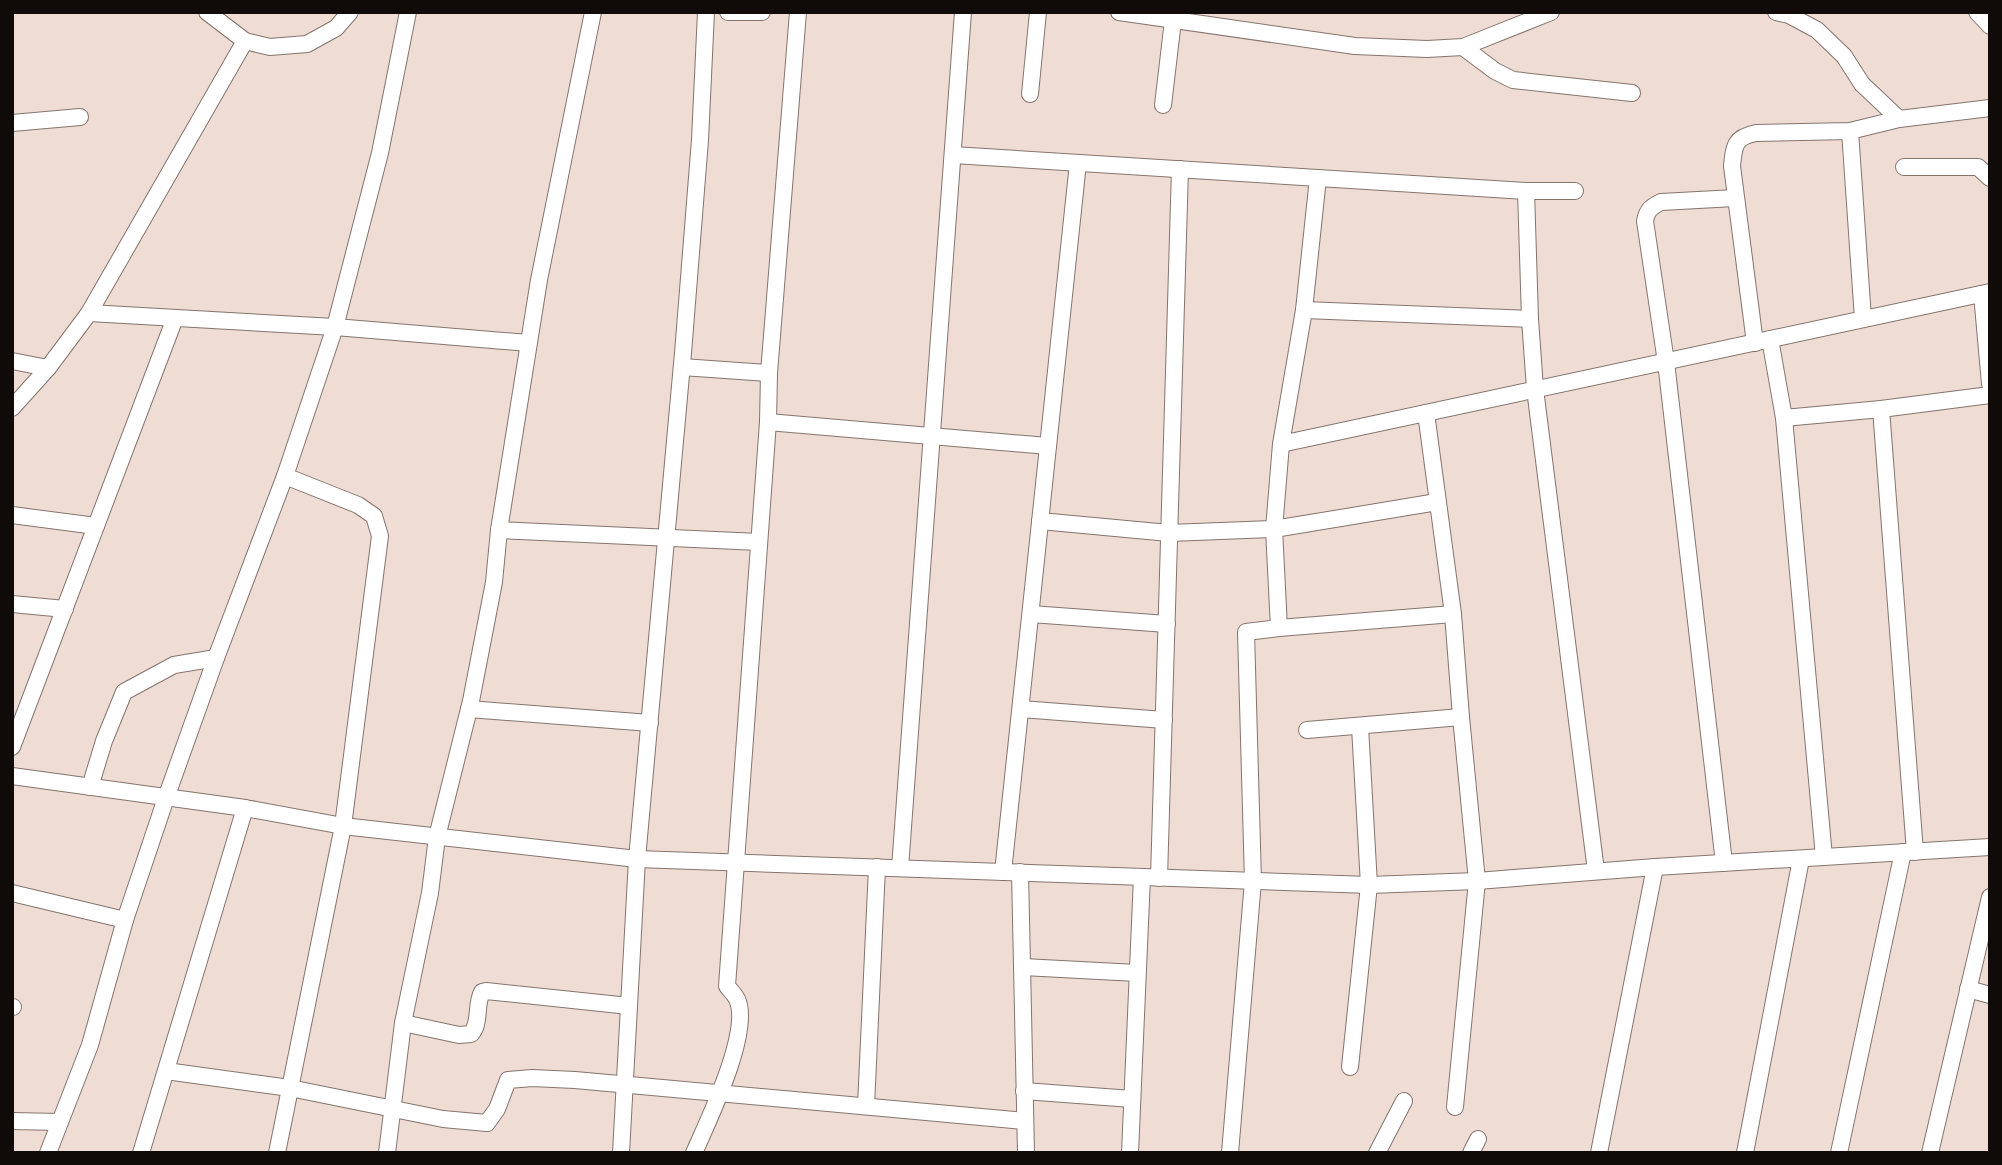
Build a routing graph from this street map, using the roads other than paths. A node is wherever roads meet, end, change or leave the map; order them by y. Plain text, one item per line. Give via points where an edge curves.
1 (207, 12) edge
2 (350, 12) edge
3 (408, 12) edge
4 (593, 12) edge
5 (706, 12) edge
6 (728, 12) edge
7 (762, 12) edge
8 (798, 12) edge
9 (963, 12) edge
10 (1038, 12) edge
11 (1119, 12) edge
12 (1551, 12) edge
13 (1776, 12) edge
14 (1977, 12) edge
15 (1173, 16) edge
16 (1990, 26) edge
17 (245, 41) junction
18 (1463, 47) junction
19 (1632, 93) dead end
20 (1031, 94) dead end
21 (1163, 105) dead end
22 (1990, 108) edge
23 (80, 117) dead end
24 (1899, 119) junction
25 (12, 123) edge
26 (1850, 131) junction
27 (953, 155) junction
28 (1078, 163) junction
29 (1904, 167) dead end
30 (1180, 169) junction
31 (1318, 178) junction
32 (1990, 178) edge
33 (1526, 191) junction
34 (1575, 191) dead end
35 (1735, 198) junction
36 (1986, 293) edge
37 (1304, 310) junction
38 (89, 313) junction
39 (175, 318) junction
40 (1530, 319) junction
41 (1863, 319) junction
42 (335, 327) junction
43 (1762, 341) junction
44 (528, 343) junction
45 (12, 361) edge
46 (1666, 362) junction
47 (682, 367) junction
48 (48, 369) junction
49 (769, 373) junction
50 (1990, 384) edge
51 (1535, 390) junction
52 (1990, 395) edge
53 (12, 408) edge
54 (1881, 409) junction
55 (1426, 413) junction
56 (1784, 418) junction
57 (768, 422) junction
58 (932, 436) junction
59 (1281, 444) junction
60 (1048, 446) junction
61 (285, 476) junction
62 (1437, 502) junction
63 (12, 515) edge
64 (1040, 521) junction
65 (96, 526) junction
66 (1274, 529) junction
67 (499, 530) junction
68 (1169, 533) junction
69 (666, 538) junction
70 (759, 541) junction
71 (12, 604) edge
72 (65, 609) junction
73 (1031, 614) junction
74 (1453, 614) junction
75 (1167, 624) junction
76 (1279, 628) junction
77 (216, 658) junction
78 (469, 709) junction
79 (1021, 709) junction
80 (1461, 718) junction
81 (1164, 720) junction
82 (650, 723) junction
83 (1360, 727) junction
84 (1307, 730) dead end
85 (12, 747) edge
86 (12, 776) edge
87 (90, 787) junction
88 (166, 798) junction
89 (245, 808) junction
90 (343, 826) junction
91 (437, 837) junction
92 (1990, 847) edge
93 (1909, 852) junction
94 (1824, 857) junction
95 (637, 859) junction
96 (1801, 859) junction
97 (736, 862) junction
98 (1724, 863) junction
99 (877, 867) junction
100 (1655, 867) junction
101 (900, 868) junction
102 (1596, 871) junction
103 (1012, 872) junction
104 (1142, 877) junction
105 (1159, 878) junction
106 (1253, 881) junction
107 (1477, 881) junction
108 (1370, 885) junction
109 (12, 893) edge
110 (1990, 897) edge
111 (125, 920) junction
112 (1023, 967) junction
113 (1137, 973) junction
114 (1968, 989) junction
115 (1990, 995) edge
116 (629, 1006) junction
117 (403, 1023) junction
118 (1350, 1067) dead end
119 (166, 1072) junction
120 (625, 1084) junction
121 (290, 1088) junction
122 (1024, 1091) junction
123 (720, 1093) junction
124 (1132, 1098) junction
125 (1404, 1101) dead end
126 (866, 1107) junction
127 (1455, 1107) dead end
128 (392, 1108) junction
129 (12, 1121) edge
130 (1025, 1121) junction
131 (60, 1122) junction
132 (48, 1153) edge
133 (141, 1153) edge
134 (277, 1153) edge
135 (387, 1153) edge
136 (621, 1153) edge
137 (694, 1153) edge
138 (1026, 1153) edge
139 (1130, 1153) edge
140 (1230, 1153) edge
141 (1377, 1153) edge
142 (1599, 1153) edge
143 (1745, 1153) edge
144 (1839, 1153) edge
145 (1930, 1153) edge

1 - 17 street
2 - 17 street via 336,28 307,44 270,47
3 - 42 street via 380,153
4 - 44 street
5 - 47 street
6 - 7 street
8 - 49 street
9 - 27 street
10 - 20 street
11 - 15 street
12 - 18 street
13 - 24 street via 1817,30
14 - 16 street
15 - 18 street via 1355,46
15 - 21 street
17 - 38 street
18 - 19 street via 1513,80
22 - 24 street
23 - 25 street
24 - 26 street
26 - 35 street via 1743,136 1733,151
26 - 41 street
27 - 28 street
27 - 58 street
28 - 30 street
28 - 60 street
29 - 32 street via 1978,167
30 - 31 street
30 - 68 street
31 - 33 street
31 - 37 street
33 - 34 street
33 - 40 street
35 - 43 street
35 - 46 street via 1661,202 1647,213
36 - 41 street
36 - 50 street
37 - 40 street
37 - 59 street
38 - 39 street
38 - 48 street
39 - 42 street
39 - 65 street
40 - 51 street
41 - 43 street
42 - 44 street
42 - 61 street
43 - 46 street
43 - 56 street
44 - 67 street
45 - 48 street
46 - 51 street
46 - 98 street
47 - 49 street
47 - 69 street
48 - 53 street
49 - 57 street
51 - 55 street
51 - 102 street
52 - 54 street
54 - 56 street
54 - 93 street
55 - 59 street
55 - 62 street
56 - 94 street
57 - 58 street
57 - 70 street
58 - 60 street
58 - 101 street
59 - 66 street
60 - 64 street
61 - 77 street
61 - 90 street via 358,505 374,516 380,536
62 - 66 street
62 - 74 street
63 - 65 street
64 - 68 street
64 - 73 street
65 - 72 street
66 - 68 street
66 - 76 street
67 - 69 street
67 - 78 street via 494,582
68 - 75 street
69 - 70 street
69 - 82 street
70 - 97 street
71 - 72 street
72 - 85 street
73 - 75 street
73 - 79 street
74 - 76 street
74 - 80 street
75 - 81 street
76 - 106 street via 1246,632
77 - 87 street via 174,665 124,692
77 - 88 street
78 - 82 street
78 - 91 street
79 - 81 street
79 - 103 street
80 - 83 street
80 - 107 street
81 - 105 street
82 - 95 street
83 - 84 street
83 - 108 street
86 - 87 street
87 - 88 street
88 - 89 street
88 - 111 street
89 - 90 street
89 - 119 street
90 - 91 street
90 - 121 street
91 - 95 street
91 - 117 street
92 - 93 street
93 - 94 street
93 - 144 street
94 - 96 street
95 - 97 street
95 - 116 street
96 - 98 street
96 - 143 street
97 - 99 street
97 - 123 street via 727,986 738,999 740,1028
98 - 100 street
99 - 101 street
99 - 126 street
100 - 102 street
100 - 142 street
101 - 103 street
102 - 107 street
103 - 104 street
103 - 112 street
104 - 105 street
104 - 113 street
105 - 106 street
106 - 108 street
106 - 140 street
107 - 108 street
107 - 127 street
108 - 118 street
109 - 111 street
110 - 114 street
111 - 131 street via 90,1045
112 - 113 street
112 - 122 street
113 - 124 street
114 - 115 street
114 - 145 street
116 - 117 street via 486,991 479,997 471,1034
116 - 120 street
117 - 128 street
119 - 121 street
119 - 133 street
120 - 123 street
120 - 128 street via 508,1080 498,1109 487,1123
120 - 136 street
121 - 128 street
121 - 134 street
122 - 124 street
122 - 130 street
123 - 126 street
123 - 137 street
124 - 139 street
125 - 141 street
126 - 130 street
128 - 135 street
129 - 131 street
130 - 138 street
131 - 132 street

